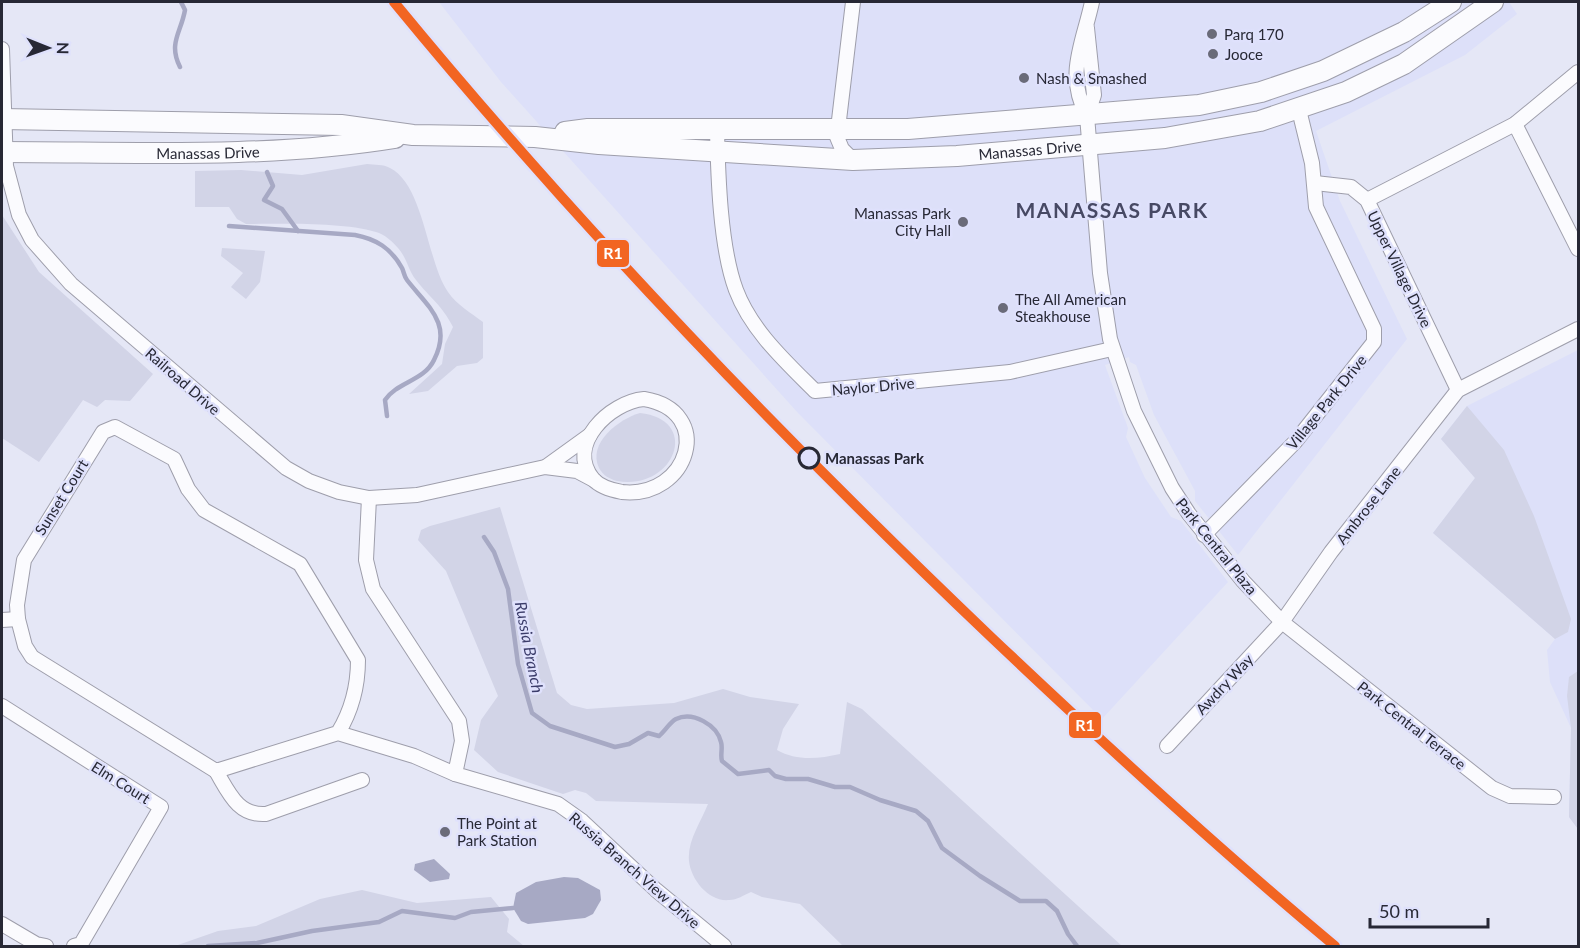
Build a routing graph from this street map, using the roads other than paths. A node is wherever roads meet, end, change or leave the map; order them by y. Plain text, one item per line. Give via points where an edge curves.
1 (853, 2) edge
2 (1092, 2) edge
3 (1450, 2) edge
4 (1493, 2) edge
5 (2, 49) edge
6 (1365, 52) junction
7 (1578, 72) edge
8 (1299, 110) junction
9 (1087, 116) junction
10 (3, 119) edge
11 (1515, 124) junction
12 (717, 129) junction
13 (837, 130) junction
14 (413, 135) junction
15 (535, 137) junction
16 (1089, 144) junction
17 (3, 152) edge
18 (718, 152) junction
19 (853, 160) junction
20 (1315, 183) junction
21 (1367, 200) junction
22 (1578, 249) edge
23 (1578, 329) edge
24 (1112, 349) junction
25 (1458, 390) junction
26 (591, 435) junction
27 (545, 467) junction
28 (594, 480) junction
29 (369, 498) junction
30 (1204, 534) junction
31 (18, 619) junction
32 (2, 620) edge
33 (1282, 622) junction
34 (2, 706) edge
35 (338, 733) junction
36 (1167, 746) dead end
37 (216, 771) junction
38 (455, 774) junction
39 (362, 780) dead end
40 (1554, 797) dead end
41 (2, 924) edge
42 (708, 935) junction
43 (46, 946) edge
44 (74, 946) edge
45 (700, 946) edge
46 (724, 946) edge

1 - 13 street
2 - 9 street, Park Central Plaza via 1078,48 1077,96
3 - 6 main road, Manassas Drive
4 - 8 main road, Manassas Drive via 1404,64
5 - 10 street, Railroad Drive
6 - 8 main road via 1348,68 1303,96
6 - 9 main road, Manassas Drive via 1323,71 1233,99
7 - 11 street
8 - 16 main road, Manassas Drive via 1216,131
8 - 20 street, Village Park Drive
9 - 13 main road, Manassas Drive
9 - 16 street, Park Central Plaza
10 - 14 main road, Manassas Drive via 342,125
10 - 17 street, Railroad Drive
11 - 21 street
11 - 22 street
12 - 13 main road, Manassas Drive
12 - 15 main road, Manassas Drive via 588,129
12 - 18 street, Naylor Drive
13 - 19 street via 837,141
14 - 15 main road, Manassas Drive
14 - 17 main road, Manassas Drive via 348,146
15 - 18 main road, Manassas Drive
16 - 19 main road, Manassas Drive via 957,156
16 - 24 street, Park Central Plaza via 1100,273
17 - 29 street, Railroad Drive via 12,192 32,240 71,284 286,468 339,492
18 - 19 main road, Manassas Drive
18 - 24 street, Naylor Drive via 724,228 736,290 773,349 815,391 1010,372
20 - 21 street, Upper Village Drive via 1351,187
20 - 30 street, Village Park Drive via 1316,207 1374,329 1374,342 1295,442
21 - 25 street, Upper Village Drive
23 - 25 street
24 - 30 street, Park Central Plaza via 1157,461
25 - 33 street, Ambrose Lane via 1331,552
26 - 27 street, Railroad Drive
26 - 28 street via 585,458
26 - 28 street, Railroad Drive via 596,424 614,409 644,399 656,401 675,413 687,443 681,466 665,482 644,491 616,491
27 - 28 street, Railroad Drive via 577,471
27 - 29 street, Railroad Drive via 417,495
29 - 38 street via 366,560 373,589 459,721 462,741
30 - 33 street, Park Central Plaza
31 - 32 street
31 - 35 street, Sunset Court via 18,590 29,549 103,432 115,427 174,459 188,489 204,510 300,564 358,660 350,715
31 - 37 street, Sunset Court via 32,657
33 - 36 street, Awdry Way
33 - 40 street, Park Central Terrace via 1492,788 1510,796
34 - 44 street, Elm Court via 161,807 81,944
35 - 37 street
35 - 38 street via 414,756
37 - 39 street via 243,810 253,815 266,814
38 - 42 street, Russia Branch View Drive via 558,804 582,820
41 - 43 street
42 - 45 street
42 - 46 street, Russia Branch View Drive

